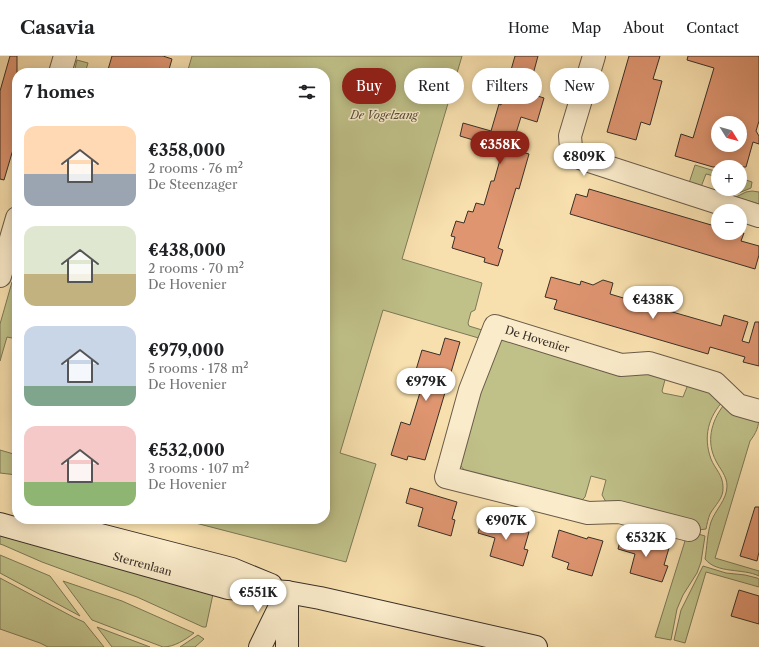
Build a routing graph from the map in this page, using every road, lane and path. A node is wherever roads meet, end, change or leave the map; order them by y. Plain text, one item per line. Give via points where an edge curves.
1 (65, 56) edge
2 (594, 56) edge
3 (61, 68) edge
4 (759, 216) edge
5 (12, 235) edge
6 (0, 276) edge
7 (759, 411) edge
8 (0, 509) edge
9 (12, 513) edge
10 (0, 524) edge
11 (57, 524) edge
12 (689, 530) dead end
13 (287, 592) junction
14 (260, 647) edge
15 (287, 647) edge
16 (536, 647) edge

1 - 3 street
2 - 4 street via 570,136 572,148 580,158
5 - 6 street
7 - 12 street, De Hovenier via 738,405 715,383 648,363 621,365 495,326 470,390 446,478 588,513 619,512
8 - 9 street
10 - 13 street, Sterrenlaan via 228,588
11 - 13 street, Sterrenlaan via 232,569
13 - 14 street
13 - 15 street
13 - 16 street, Sterrenlaan

